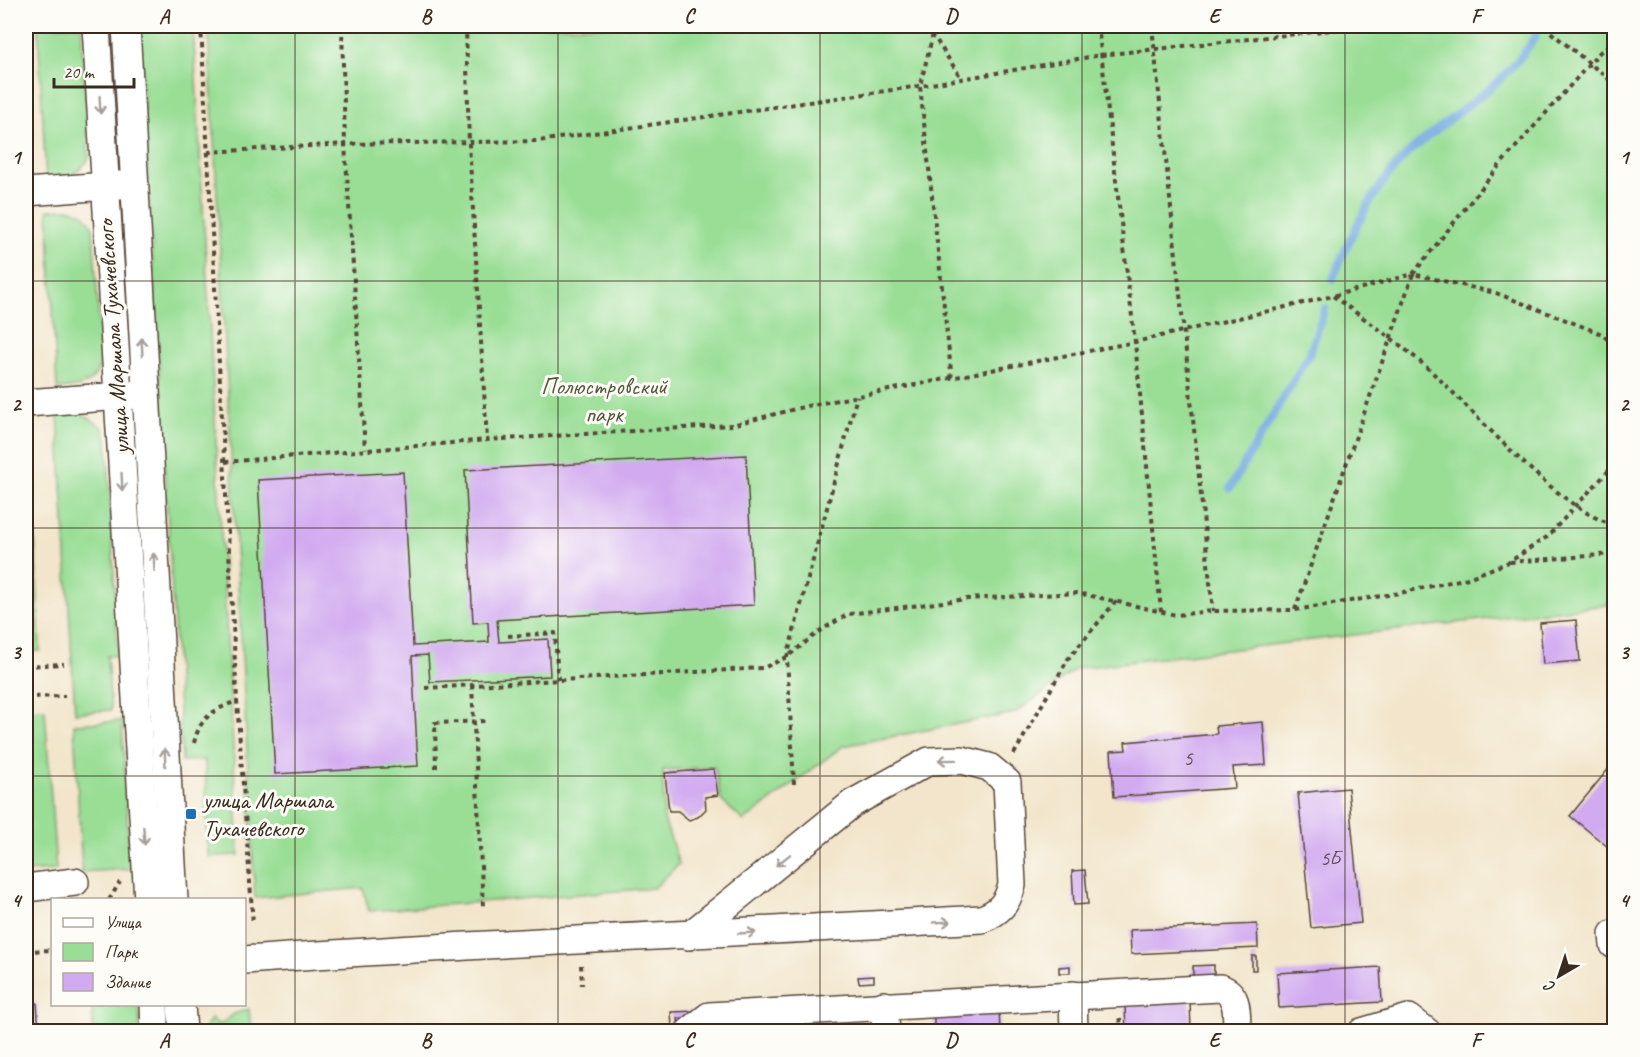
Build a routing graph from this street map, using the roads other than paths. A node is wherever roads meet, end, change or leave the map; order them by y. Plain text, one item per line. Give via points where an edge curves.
1 (96, 26) edge
2 (126, 26) edge
3 (104, 185) junction
4 (132, 185) junction
5 (26, 192) edge
6 (144, 395) junction
7 (117, 396) junction
8 (26, 402) edge
9 (75, 882) dead end
10 (26, 888) edge
11 (148, 898) edge
12 (174, 898) edge
13 (689, 936) junction
14 (246, 960) edge
15 (1073, 995) junction
16 (884, 1005) junction
17 (154, 1006) edge
18 (181, 1006) edge
19 (844, 1019) edge
20 (155, 1032) edge
21 (183, 1032) edge
22 (690, 1032) edge
23 (886, 1032) edge
24 (1074, 1032) edge
25 (1237, 1032) edge
26 (1362, 1032) edge
27 (1427, 1032) edge

1 -> 3 street, улица Маршала Тухачевского
2 - 4 street, улица Маршала Тухачевского
3 - 4 street
3 - 5 street
3 - 7 street, улица Маршала Тухачевского
6 -> 4 street, улица Маршала Тухачевского
6 - 7 street
12 -> 6 street, улица Маршала Тухачевского
7 - 8 street
7 -> 11 street, улица Маршала Тухачевского
9 - 10 street
13 -> 13 street via 982,919 997,912 1008,900 1012,885 1007,782 989,767 962,760 929,761 854,803
13 - 14 street
15 - 16 street
15 - 24 street
15 - 25 street via 1220,988 1234,999
16 - 19 street
16 - 23 street
17 - 20 street
18 - 21 street
19 - 22 street via 709,1016
26 - 27 street via 1409,1018

